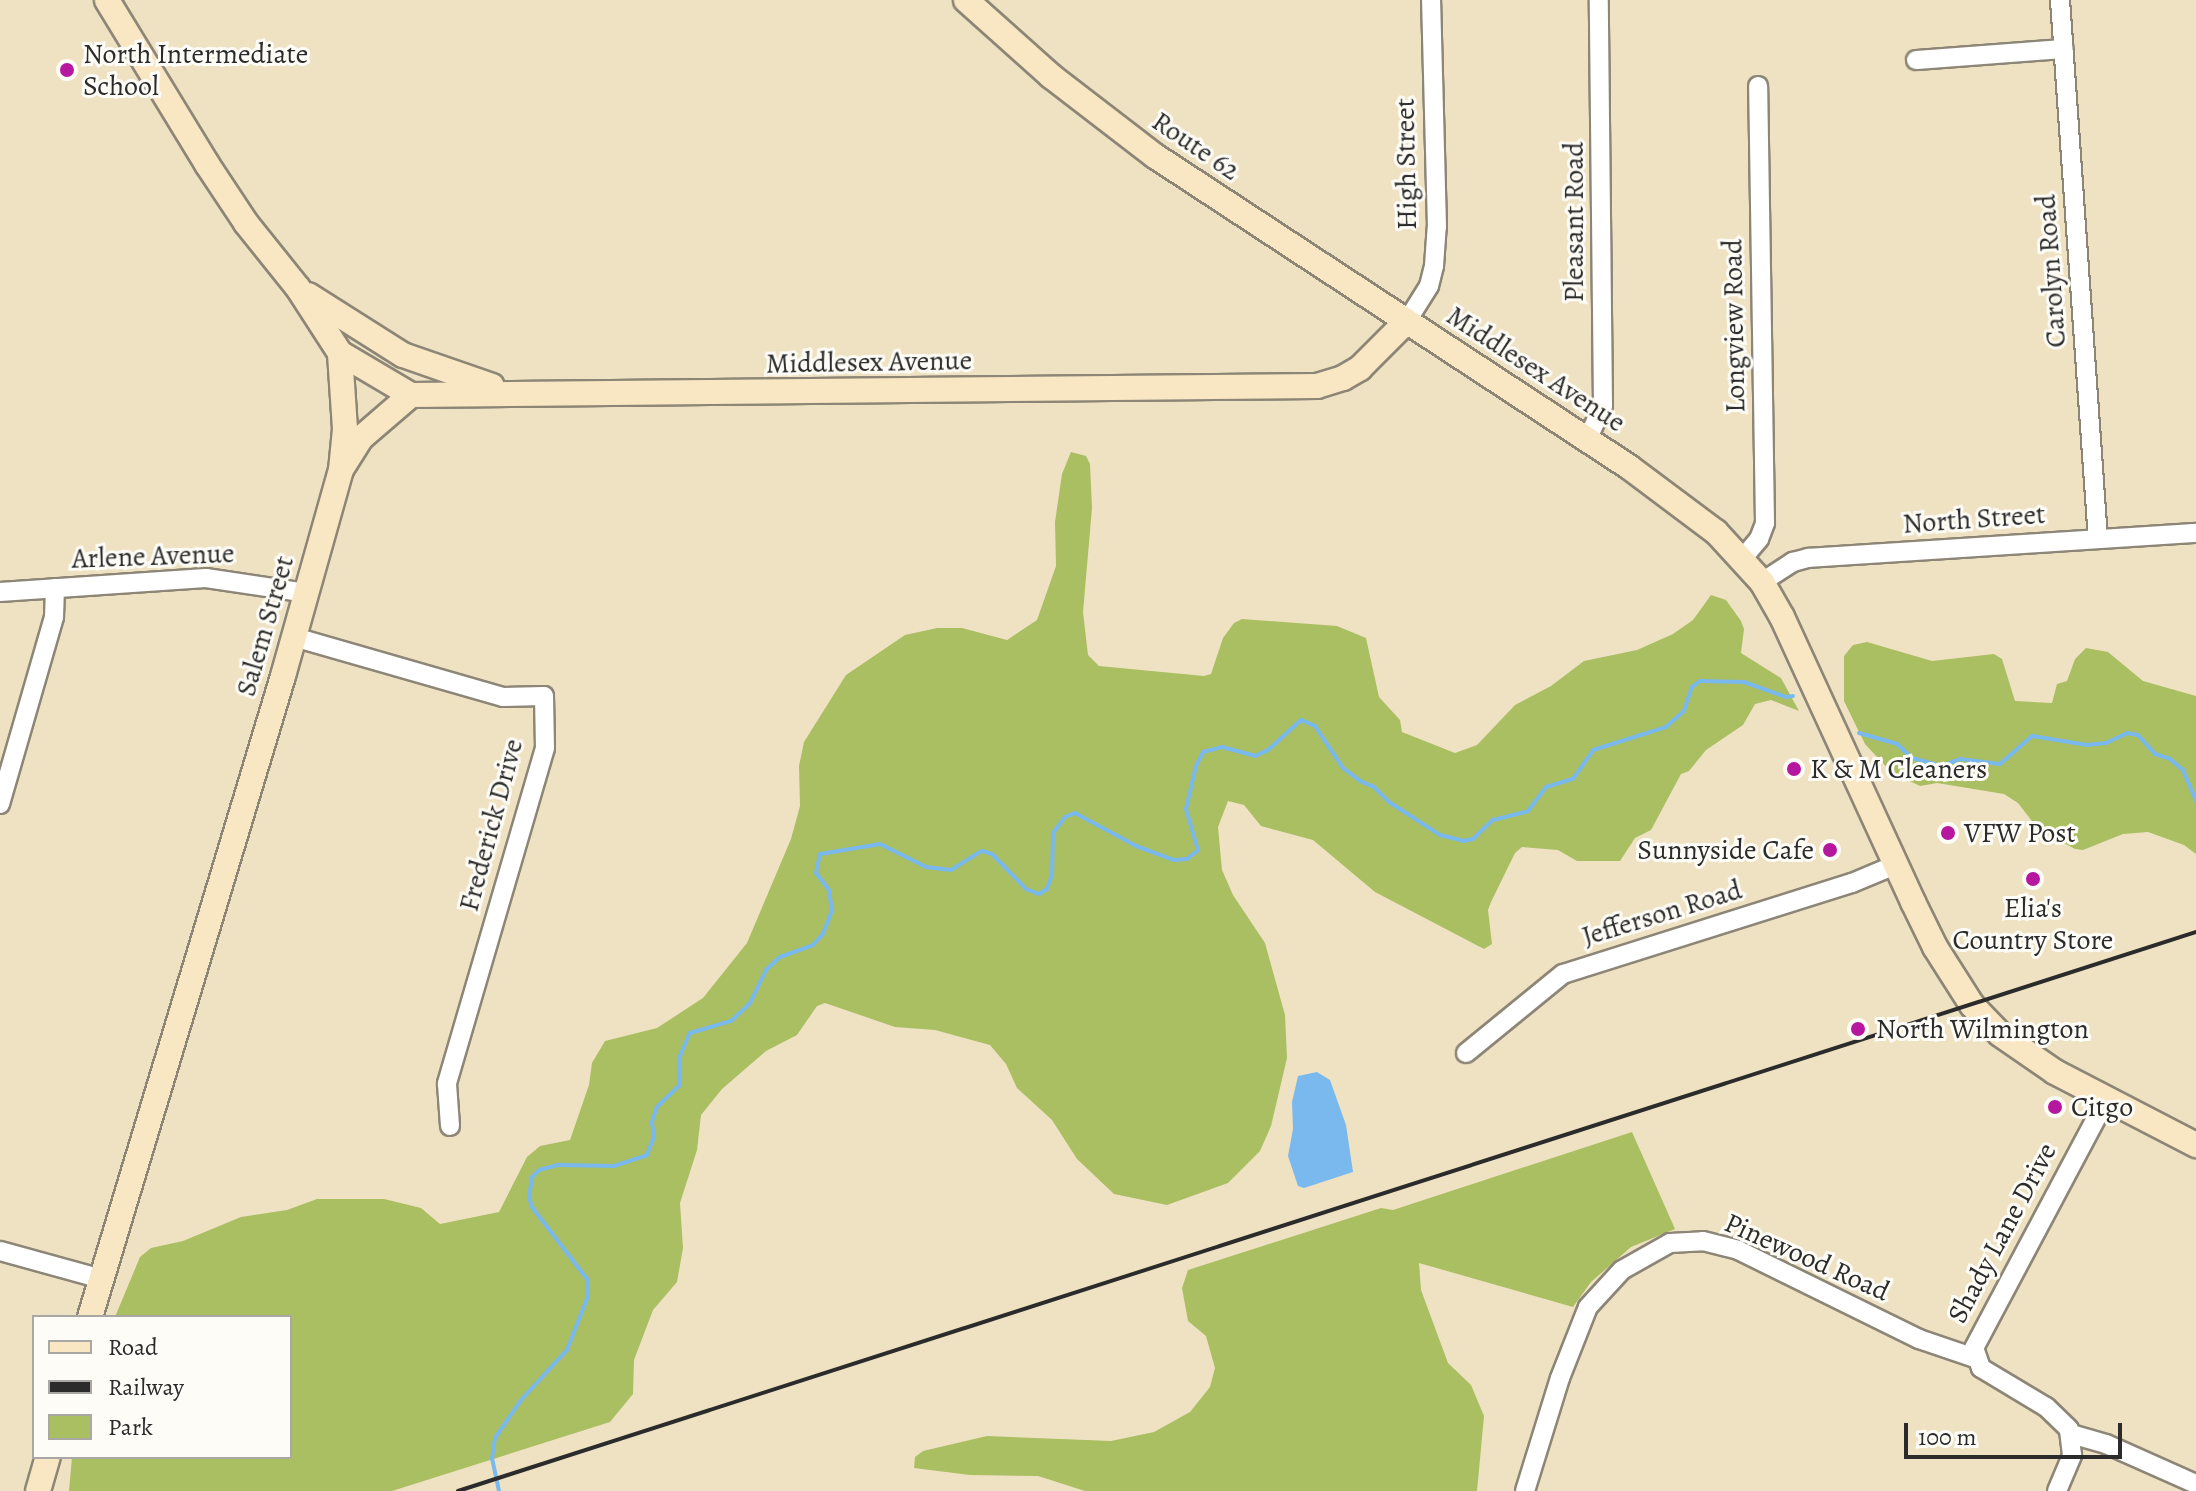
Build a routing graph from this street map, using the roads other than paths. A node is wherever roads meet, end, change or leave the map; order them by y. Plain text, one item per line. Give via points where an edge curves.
1 (107, 0) edge
2 (966, 0) edge
3 (1431, 0) edge
4 (1599, 0) edge
5 (2060, 0) edge
6 (2064, 49) junction
7 (1916, 60) dead end
8 (1758, 86) dead end
9 (298, 288) junction
10 (1407, 321) junction
11 (392, 350) junction
12 (340, 353) junction
13 (518, 392) junction
14 (411, 395) junction
15 (1587, 440) junction
16 (341, 470) junction
17 (2196, 533) edge
18 (2098, 539) junction
19 (1743, 558) junction
20 (1762, 582) junction
21 (55, 588) junction
22 (0, 592) edge
23 (306, 593) junction
24 (294, 637) junction
25 (0, 804) edge
26 (1895, 865) junction
27 (1466, 1053) dead end
28 (2106, 1100) junction
29 (450, 1126) dead end
30 (2196, 1145) edge
31 (0, 1251) edge
32 (102, 1279) junction
33 (91, 1315) edge
34 (1975, 1358) junction
35 (2071, 1434) junction
36 (47, 1459) edge
37 (2196, 1484) edge
38 (38, 1491) edge
39 (1525, 1491) edge
40 (2057, 1491) edge

1 - 9 street, Salem Street via 246,223
2 - 10 street, Route 62 via 1123,133
3 - 10 street, High Street via 1434,266 1426,293
4 - 15 street, Pleasant Road via 1603,406
5 - 6 street, Carolyn Road
6 - 7 street
6 - 18 street, Carolyn Road
8 - 19 street, Longview Road via 1765,523
9 - 11 street, Middlesex Avenue
9 - 12 street, Salem Street
10 - 13 street, Middlesex Avenue via 1360,368 1317,386
10 - 15 street, Middlesex Avenue
11 - 12 street via 371,343
11 - 13 street, Middlesex Avenue via 458,377
11 - 14 street
12 - 14 street
12 - 16 street, Salem Street via 345,429
13 - 14 street, Middlesex Avenue
14 - 16 street via 361,438
15 - 19 street, Middlesex Avenue via 1676,498
16 - 23 street, Salem Street
17 - 18 street, North Street
18 - 20 street, North Street via 1808,558
19 - 20 street, Middlesex Avenue
20 - 26 street, Middlesex Avenue
21 - 22 street, Arlene Avenue
21 - 23 street, Arlene Avenue via 206,578
21 - 25 street via 53,619
23 - 24 street, Salem Street
24 - 29 street, Frederick Drive via 503,697 544,696 544,750 448,1080
24 - 32 street, Salem Street
26 - 27 street, Jefferson Road via 1563,974
26 - 28 street, Middlesex Avenue via 1935,947 1982,1015 2044,1065
28 - 30 street, Middlesex Avenue
28 - 34 street, Shady Lane Drive via 1978,1336
31 - 32 street
32 - 33 street, Salem Street
34 - 35 street, Shady Lane Drive via 1981,1368 2057,1416
34 - 39 street, Pinewood Road via 1919,1339 1738,1250 1703,1241 1670,1243 1622,1270 1588,1307
35 - 37 street
35 - 40 street via 2070,1460
36 - 38 street

